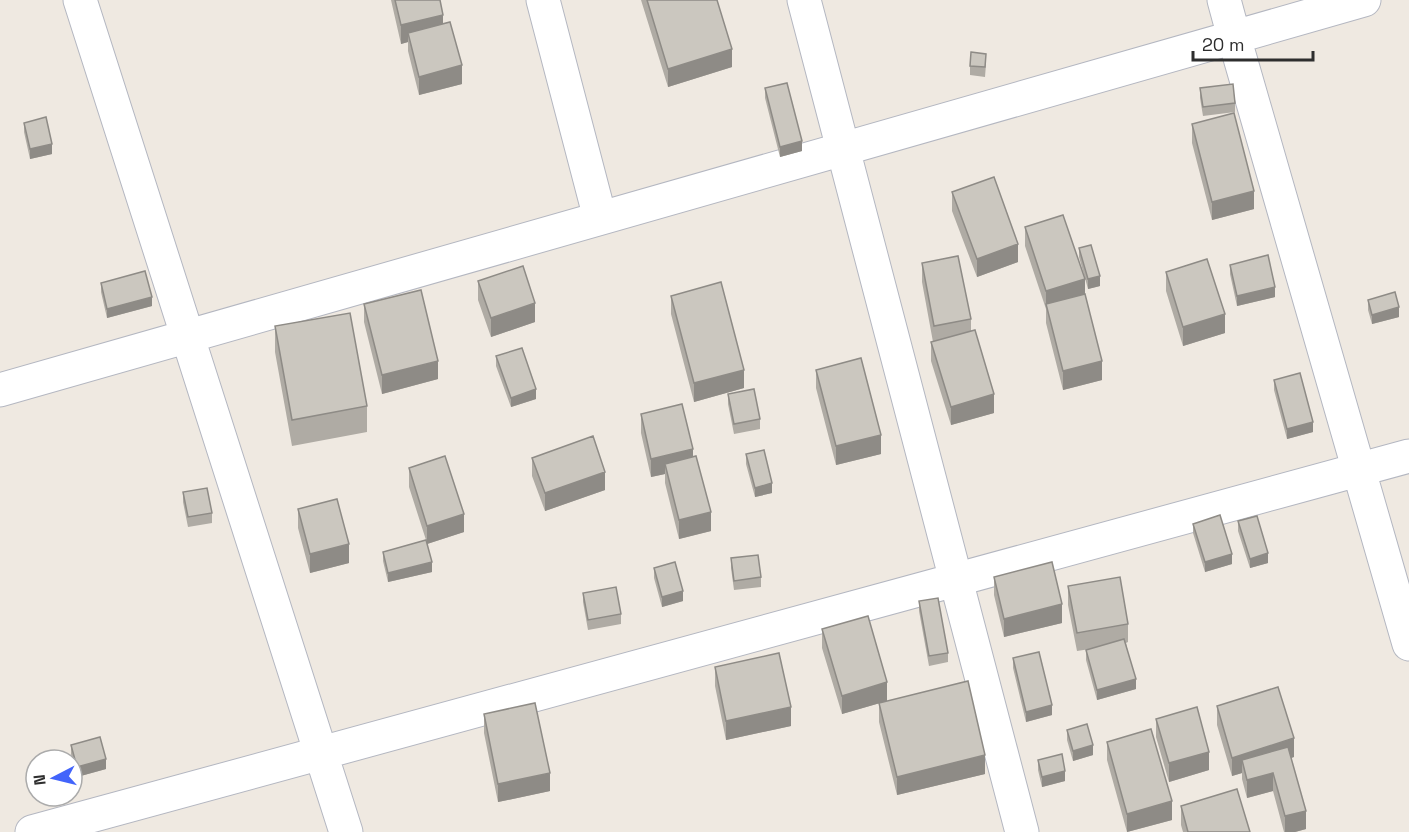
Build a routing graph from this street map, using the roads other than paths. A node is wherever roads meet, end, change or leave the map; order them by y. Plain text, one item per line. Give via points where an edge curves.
1 (80, 0) edge
2 (543, 0) edge
3 (804, 0) edge
4 (1224, 0) edge
5 (1364, 0) edge
6 (1234, 37) junction
7 (843, 149) junction
8 (600, 219) junction
9 (188, 336) junction
10 (0, 390) edge
11 (1409, 456) edge
12 (1358, 470) junction
13 (956, 579) junction
14 (1409, 644) edge
15 (321, 753) junction
16 (32, 832) edge
17 (346, 832) edge
18 (1023, 832) edge

1 - 9 street
2 - 8 street
3 - 7 street
4 - 6 street
5 - 6 street
6 - 7 street
6 - 12 street
7 - 8 street
7 - 13 street
8 - 9 street
9 - 10 street
9 - 15 street
11 - 12 street
12 - 13 street
12 - 14 street
13 - 15 street
13 - 18 street
15 - 16 street
15 - 17 street

